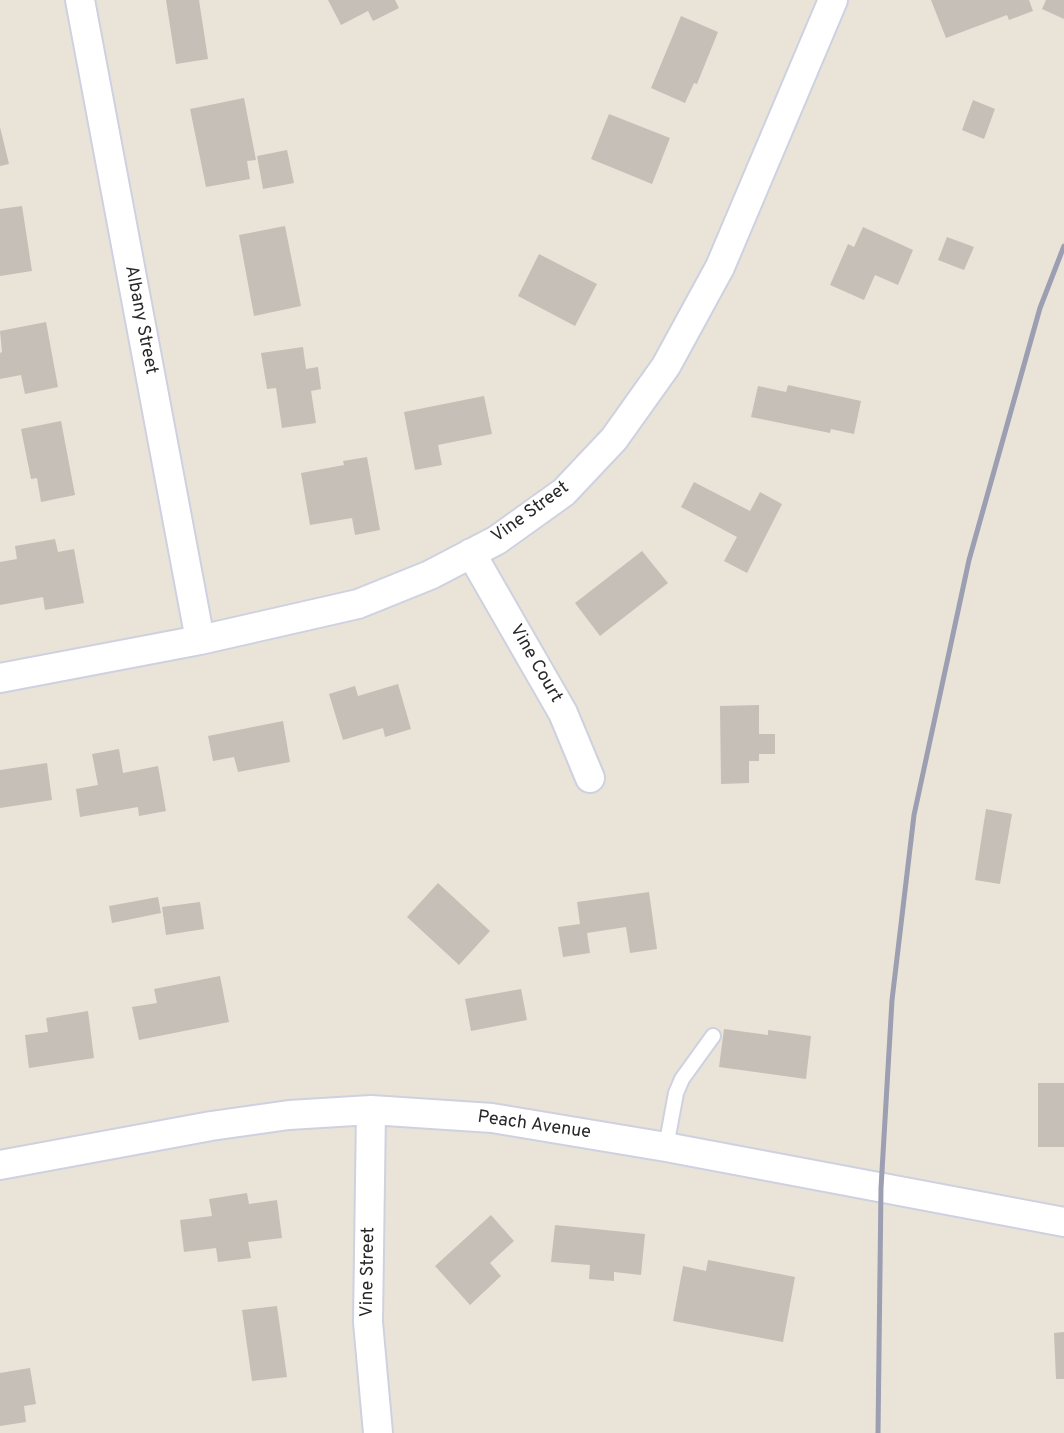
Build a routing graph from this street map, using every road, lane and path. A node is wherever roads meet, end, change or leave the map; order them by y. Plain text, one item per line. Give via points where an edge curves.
1 (80, 0) edge
2 (833, 0) edge
3 (471, 554) junction
4 (200, 640) junction
5 (0, 678) edge
6 (590, 778) dead end
7 (713, 1036) dead end
8 (371, 1110) junction
9 (666, 1147) junction
10 (0, 1164) edge
11 (1064, 1222) edge
12 (377, 1433) edge

1 - 4 street, Albany Street
2 - 3 street, Vine Street via 720,267 666,366 614,439 564,492
3 - 4 street, Vine Street via 358,604
3 - 6 street, Vine Court via 563,713
4 - 5 street, Vine Street
7 - 9 lane via 676,1093
8 - 9 street, Peach Avenue via 492,1118
8 - 10 street, Peach Avenue via 211,1126
8 - 12 street, Vine Street via 368,1322
9 - 11 street, Peach Avenue

